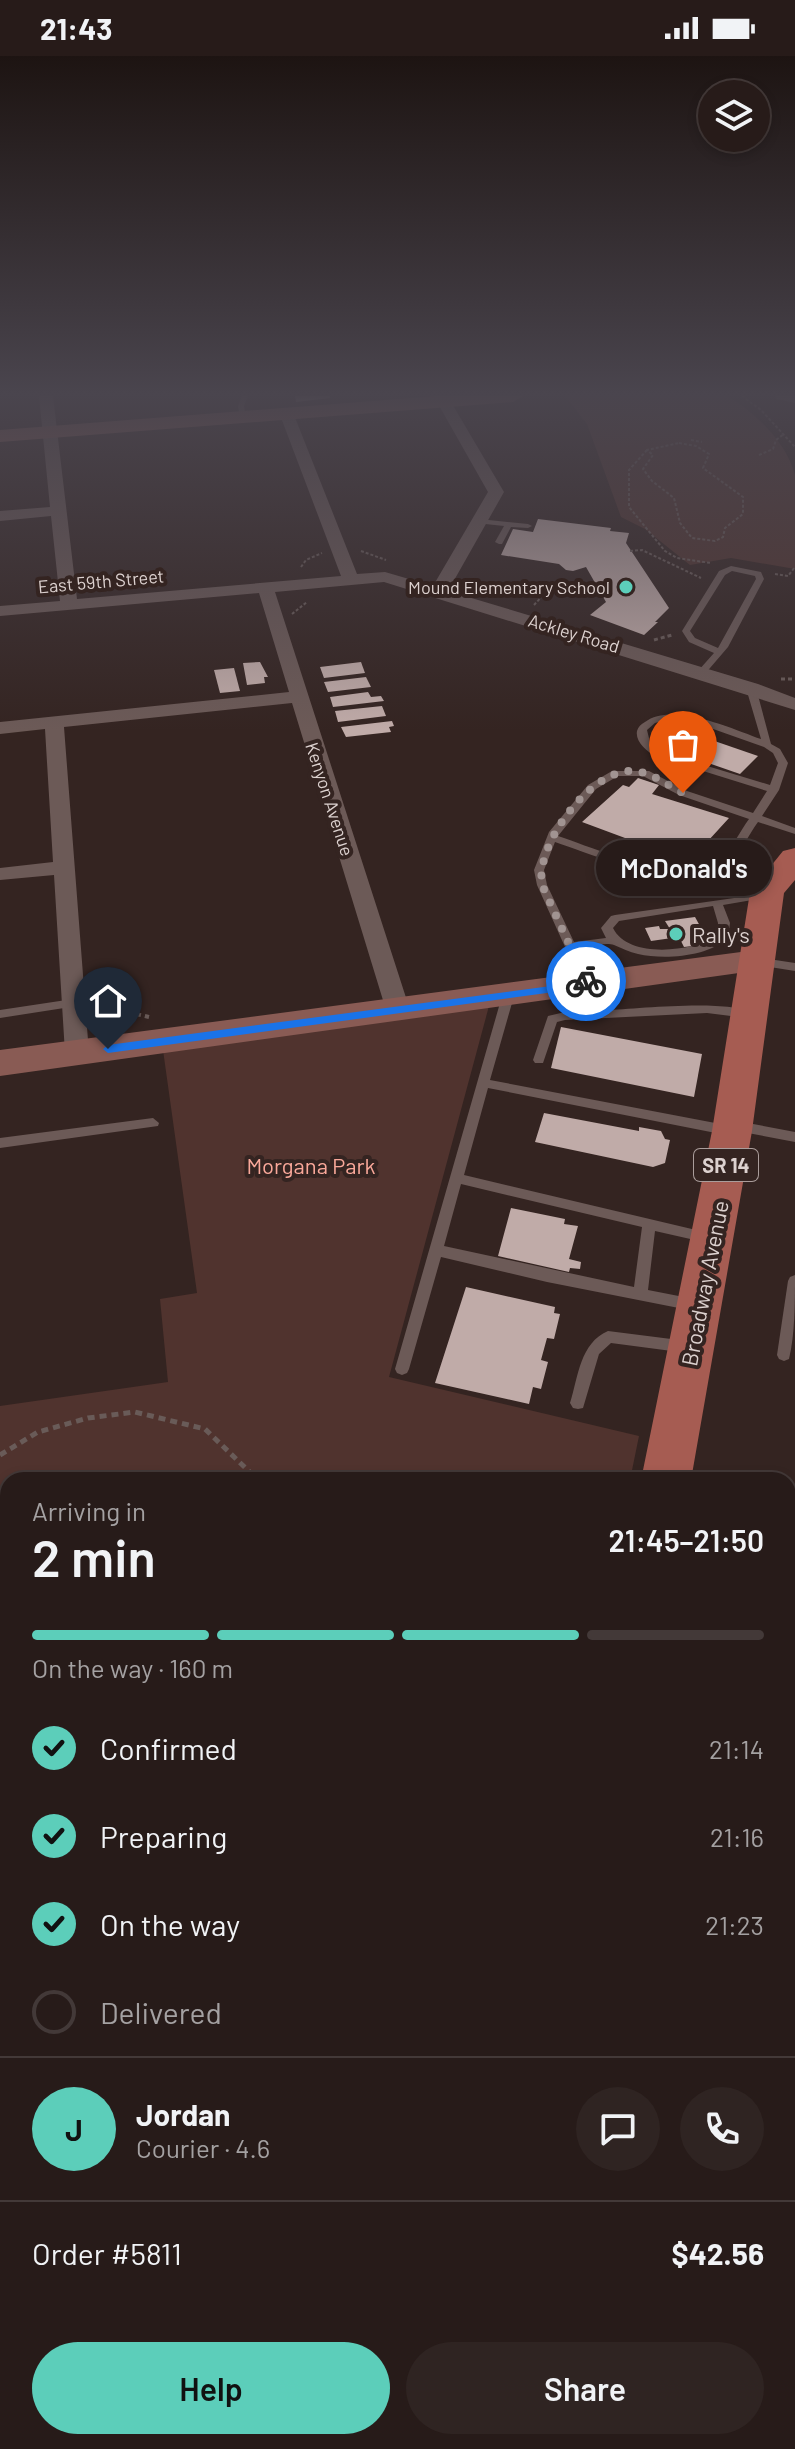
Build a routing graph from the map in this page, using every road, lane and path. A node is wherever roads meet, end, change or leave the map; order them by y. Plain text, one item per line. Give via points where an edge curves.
1 (59, 508) edge
2 (323, 508) edge
3 (487, 508) edge
4 (630, 508) edge
5 (681, 508) edge
6 (744, 508) edge
7 (59, 511) junction
8 (0, 516) edge
9 (479, 521) junction
10 (509, 524) junction
11 (528, 526) dead end
12 (499, 542) dead end
13 (358, 550) dead end
14 (630, 551) dead end
15 (329, 552) dead end
16 (390, 563) dead end
17 (716, 563) dead end
18 (795, 567) edge
19 (767, 570) dead end
20 (301, 571) dead end
21 (350, 578) junction
22 (703, 579) dead end
23 (265, 586) junction
24 (439, 591) junction
25 (546, 592) dead end
26 (69, 605) junction
27 (531, 609) dead end
28 (0, 611) edge
29 (675, 634) dead end
30 (647, 644) dead end
31 (718, 651) junction
32 (701, 673) junction
33 (751, 688) junction
34 (297, 697) junction
35 (795, 704) edge
36 (54, 723) junction
37 (0, 728) edge
38 (767, 745) junction
39 (774, 790) junction
40 (756, 818) junction
41 (795, 831) edge
42 (552, 837) junction
43 (795, 858) edge
44 (64, 867) junction
45 (0, 874) edge
46 (766, 895) junction
47 (717, 903) junction
48 (612, 941) junction
49 (570, 946) junction
50 (775, 964) edge
51 (508, 996) junction
52 (594, 999) junction
53 (73, 1003) junction
54 (101, 1006) dead end
55 (398, 1010) junction
56 (0, 1014) edge
57 (747, 1014) junction
58 (159, 1021) dead end
59 (77, 1053) junction
60 (539, 1060) dead end
61 (0, 1063) edge
62 (483, 1083) junction
63 (153, 1123) dead end
64 (732, 1128) junction
65 (795, 1137) edge
66 (0, 1143) edge
67 (456, 1178) junction
68 (649, 1223) junction
69 (712, 1239) junction
70 (436, 1250) junction
71 (795, 1281) edge
72 (640, 1293) junction
73 (700, 1307) junction
74 (692, 1347) junction
75 (784, 1355) dead end
76 (402, 1369) dead end
77 (578, 1403) dead end
78 (0, 1455) edge
79 (250, 1472) edge
80 (668, 1472) edge

1 - 7 street
2 - 21 street
3 - 9 street
4 - 17 path via 665,551 677,558
5 - 6 path via 680,523 692,538 715,541 741,517
7 - 8 street
7 - 26 street
9 - 10 lane
9 - 24 street
10 - 11 lane
10 - 12 lane
13 - 16 path
14 - 22 path via 642,550
15 - 20 path via 306,560
18 - 19 path via 786,577
21 - 23 street, East 59th Street
21 - 24 street, Ackley Road via 395,578
23 - 26 street, East 59th Street
23 - 34 street, Kenyon Avenue
24 - 32 street, Ackley Road
25 - 27 path
26 - 28 street, East 59th Street
29 - 30 path
31 - 31 lane via 760,579 758,574 731,568 722,573 686,631 692,640
31 - 32 lane
32 - 33 street, Ackley Road
33 - 35 street, Ackley Road
33 - 38 lane
34 - 36 street
34 - 55 street, Kenyon Avenue
36 - 37 street
36 - 44 street
38 - 39 lane via 783,763
38 - 39 lane via 671,715 646,723 641,736 658,754
39 - 40 lane
40 - 41 lane
40 - 42 lane via 724,860 673,872
40 - 42 lane via 632,771 616,773 592,787
42 - 49 lane via 539,870
43 - 46 main road, Broadway Avenue / SR 14
44 - 45 street
44 - 53 street
46 - 47 lane
46 - 50 main road, Broadway Avenue / SR 14
47 - 48 lane via 615,918 607,928
47 - 48 lane via 724,923 722,938 712,945 638,952
48 - 49 lane
49 - 52 lane
50 - 52 street
50 - 57 main road, Broadway Avenue / SR 14
51 - 52 street
51 - 55 street
51 - 62 lane
52 - 57 lane
52 - 60 lane via 552,1019
53 - 56 lane
53 - 59 street
54 - 58 path
55 - 59 street
57 - 64 main road, Broadway Avenue / SR 14
59 - 61 street
62 - 64 lane
62 - 67 lane
63 - 66 lane
64 - 65 lane
64 - 69 main road, Broadway Avenue / SR 14
67 - 68 lane
67 - 70 lane
68 - 69 lane
68 - 72 lane
69 - 73 main road, Broadway Avenue / SR 14
70 - 72 lane
70 - 76 lane
71 - 75 lane
72 - 73 lane
73 - 74 main road, Broadway Avenue / SR 14
74 - 77 lane via 608,1337 592,1351
74 - 80 main road, Broadway Avenue / SR 14
78 - 79 path via 38,1432 135,1412 205,1429

